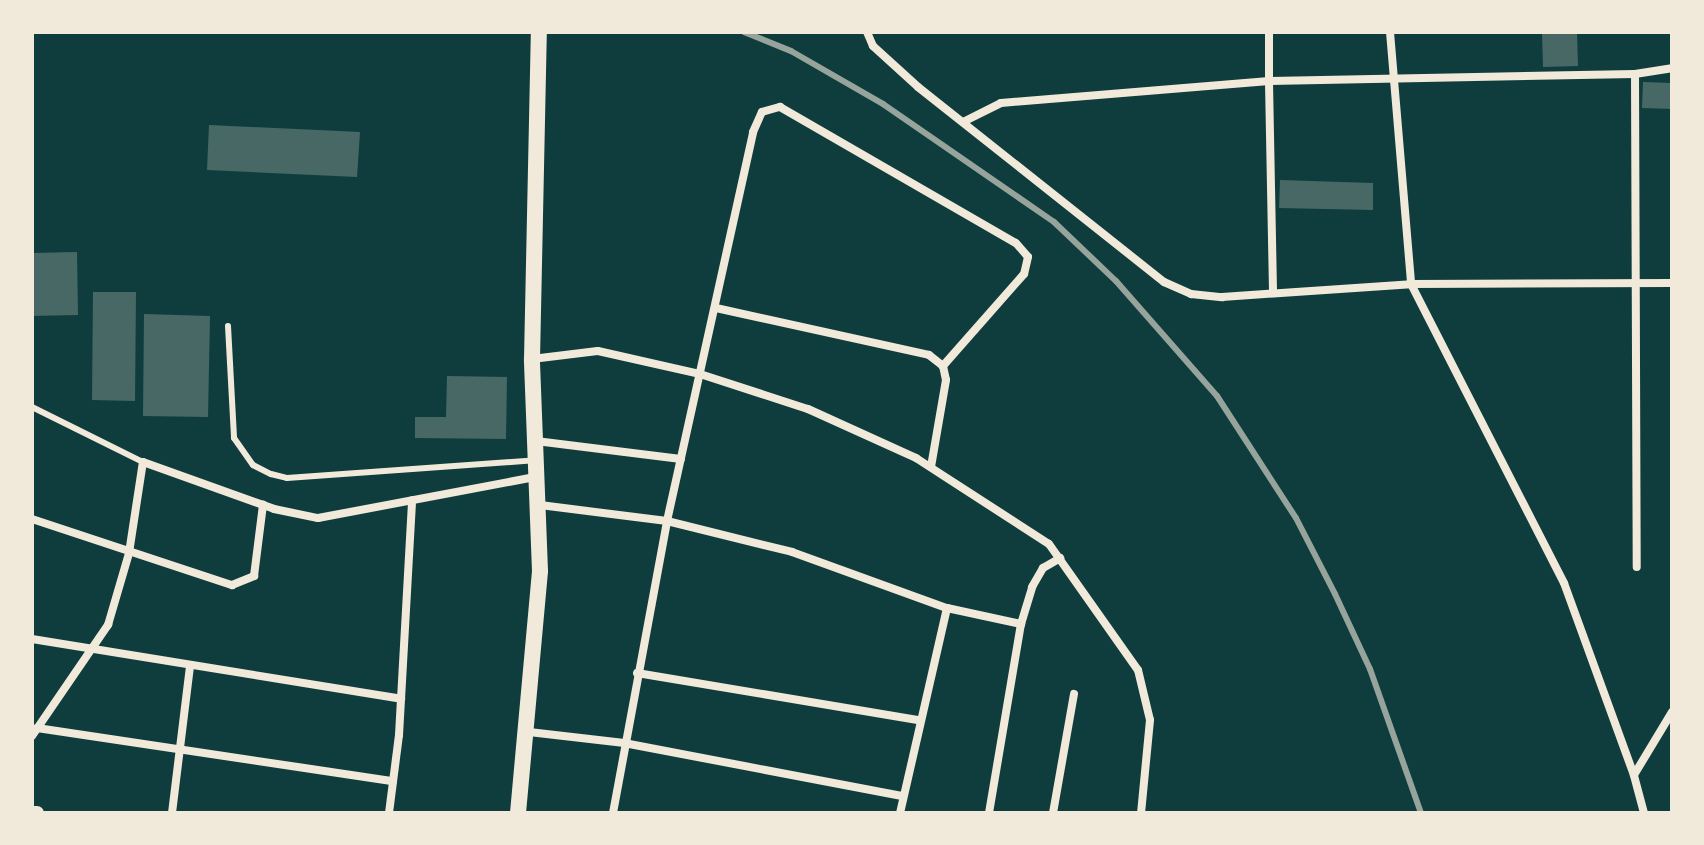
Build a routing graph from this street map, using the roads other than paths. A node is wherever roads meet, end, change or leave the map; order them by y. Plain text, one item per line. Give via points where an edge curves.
1 (539, 32) edge
2 (867, 32) edge
3 (1269, 32) edge
4 (1390, 32) edge
5 (1672, 68) edge
6 (1635, 74) junction
7 (1391, 75) junction
8 (1269, 81) junction
9 (965, 121) junction
10 (1672, 283) edge
11 (1411, 284) junction
12 (1638, 286) junction
13 (1273, 291) junction
14 (716, 308) junction
15 (228, 326) dead end
16 (532, 359) junction
17 (943, 366) junction
18 (700, 374) junction
19 (32, 407) edge
20 (535, 440) junction
21 (681, 459) junction
22 (143, 462) junction
23 (931, 467) junction
24 (536, 469) junction
25 (412, 500) junction
26 (263, 505) junction
27 (540, 505) junction
28 (32, 519) edge
29 (667, 521) junction
30 (129, 553) junction
31 (1060, 558) junction
32 (1637, 567) dead end
33 (947, 608) junction
34 (1021, 624) junction
35 (32, 639) edge
36 (90, 650) junction
37 (190, 666) junction
38 (637, 673) junction
39 (1074, 694) dead end
40 (401, 699) junction
41 (1672, 712) edge
42 (919, 720) junction
43 (34, 732) edge
44 (529, 732) junction
45 (624, 743) junction
46 (182, 750) junction
47 (1634, 775) junction
48 (393, 781) junction
49 (902, 796) junction
50 (172, 813) edge
51 (389, 813) edge
52 (518, 813) edge
53 (613, 813) edge
54 (900, 813) edge
55 (989, 813) edge
56 (1053, 813) edge
57 (1141, 813) edge
58 (1644, 813) edge

1 - 16 main road
2 - 9 street via 873,46 896,67
3 - 8 street
4 - 7 street
5 - 6 street
6 - 7 street
6 - 12 street
7 - 8 street
7 - 11 street
8 - 9 street via 1001,103
8 - 13 street
9 - 13 street via 1164,282 1191,294 1222,297
10 - 12 street
11 - 12 street
11 - 13 street
11 - 47 street via 1564,583
12 - 32 street
14 - 17 street via 929,355
14 - 17 street via 753,132 762,112 780,107 1016,243 1028,257 1024,274
14 - 18 street
15 - 24 lane via 234,438 253,465 271,474 287,478
16 - 18 street via 598,351
16 - 20 main road
17 - 23 street via 946,380
18 - 21 street
18 - 23 street via 808,409
19 - 22 lane
20 - 21 street
20 - 24 main road
21 - 29 street
22 - 26 street
22 - 30 street
23 - 31 street via 1049,544
24 - 25 street
24 - 27 main road
25 - 26 street via 318,518
25 - 40 street
26 - 30 street via 254,576 244,584 232,585
27 - 29 street
27 - 44 main road
28 - 30 street
29 - 33 street via 792,552
29 - 38 street
30 - 36 street via 108,625
31 - 34 street via 1043,568
31 - 57 street via 1138,670 1150,720
33 - 34 street
33 - 42 street
34 - 55 street
35 - 36 street
36 - 37 street
36 - 43 street
37 - 40 street
37 - 46 street
38 - 42 street
38 - 45 street
39 - 56 street
40 - 48 street
41 - 47 street
42 - 49 street
43 - 46 street
44 - 45 street
44 - 52 main road
45 - 49 street
45 - 53 street
46 - 48 street
46 - 50 street
47 - 58 street
48 - 51 street
49 - 54 street

